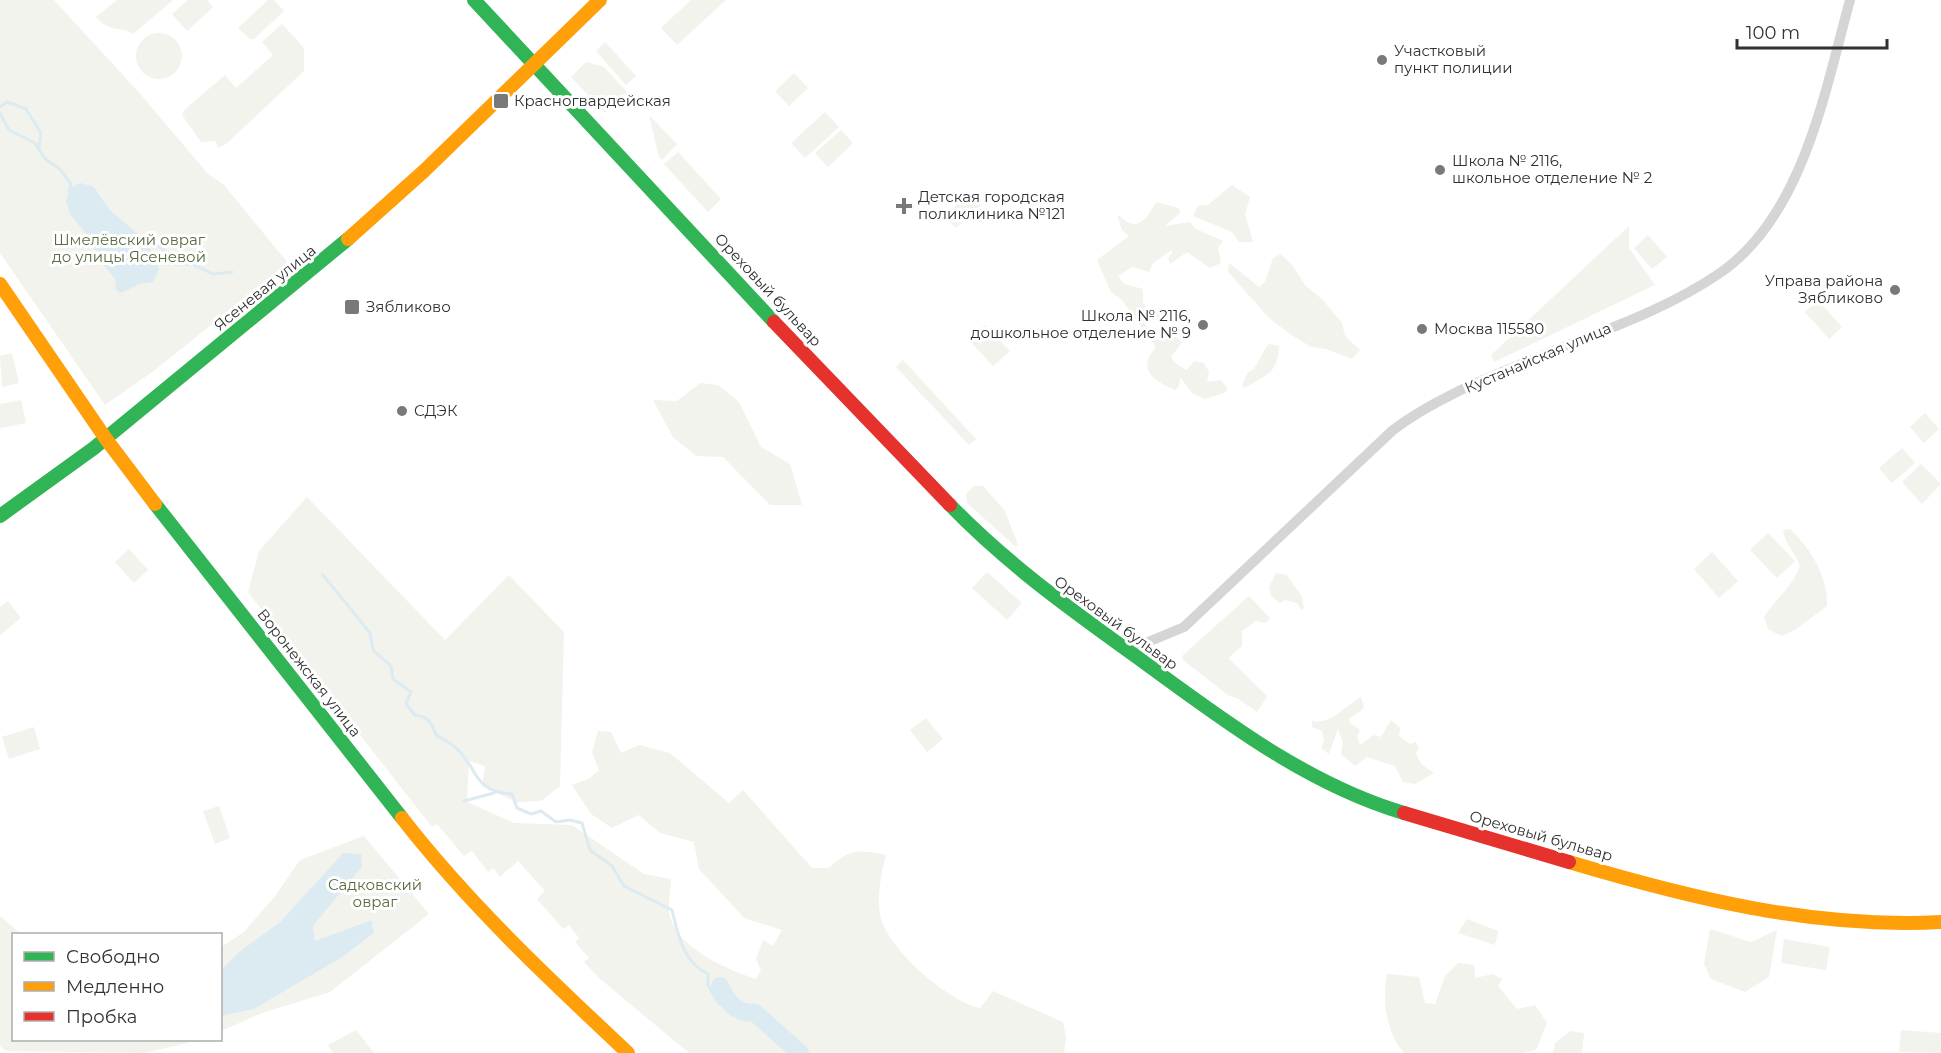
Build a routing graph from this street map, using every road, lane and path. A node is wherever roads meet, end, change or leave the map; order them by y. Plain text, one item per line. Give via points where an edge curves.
1 (474, 0) edge
2 (600, 0) edge
3 (1850, 0) edge
4 (534, 65) junction
5 (0, 284) edge
6 (106, 439) junction
7 (0, 516) edge
8 (1129, 650) junction
9 (1941, 922) edge
10 (628, 1053) edge

1 - 4 street, Ореховый бульвар
2 - 4 street, Ясеневая улица
3 - 8 street, Кустанайская улица via 1802,163 1770,225 1722,272 1657,308 1467,387 1412,416 1184,627
4 - 6 street, Ясеневая улица via 319,266
4 - 8 street, Ореховый бульвар via 947,504 1026,577
5 - 6 street, Воронежская улица
6 - 7 street, Ясеневая улица
6 - 10 street, Воронежская улица via 430,854 510,942
8 - 9 street, Ореховый бульвар via 1248,738 1383,807 1704,900 1790,916 1904,924

